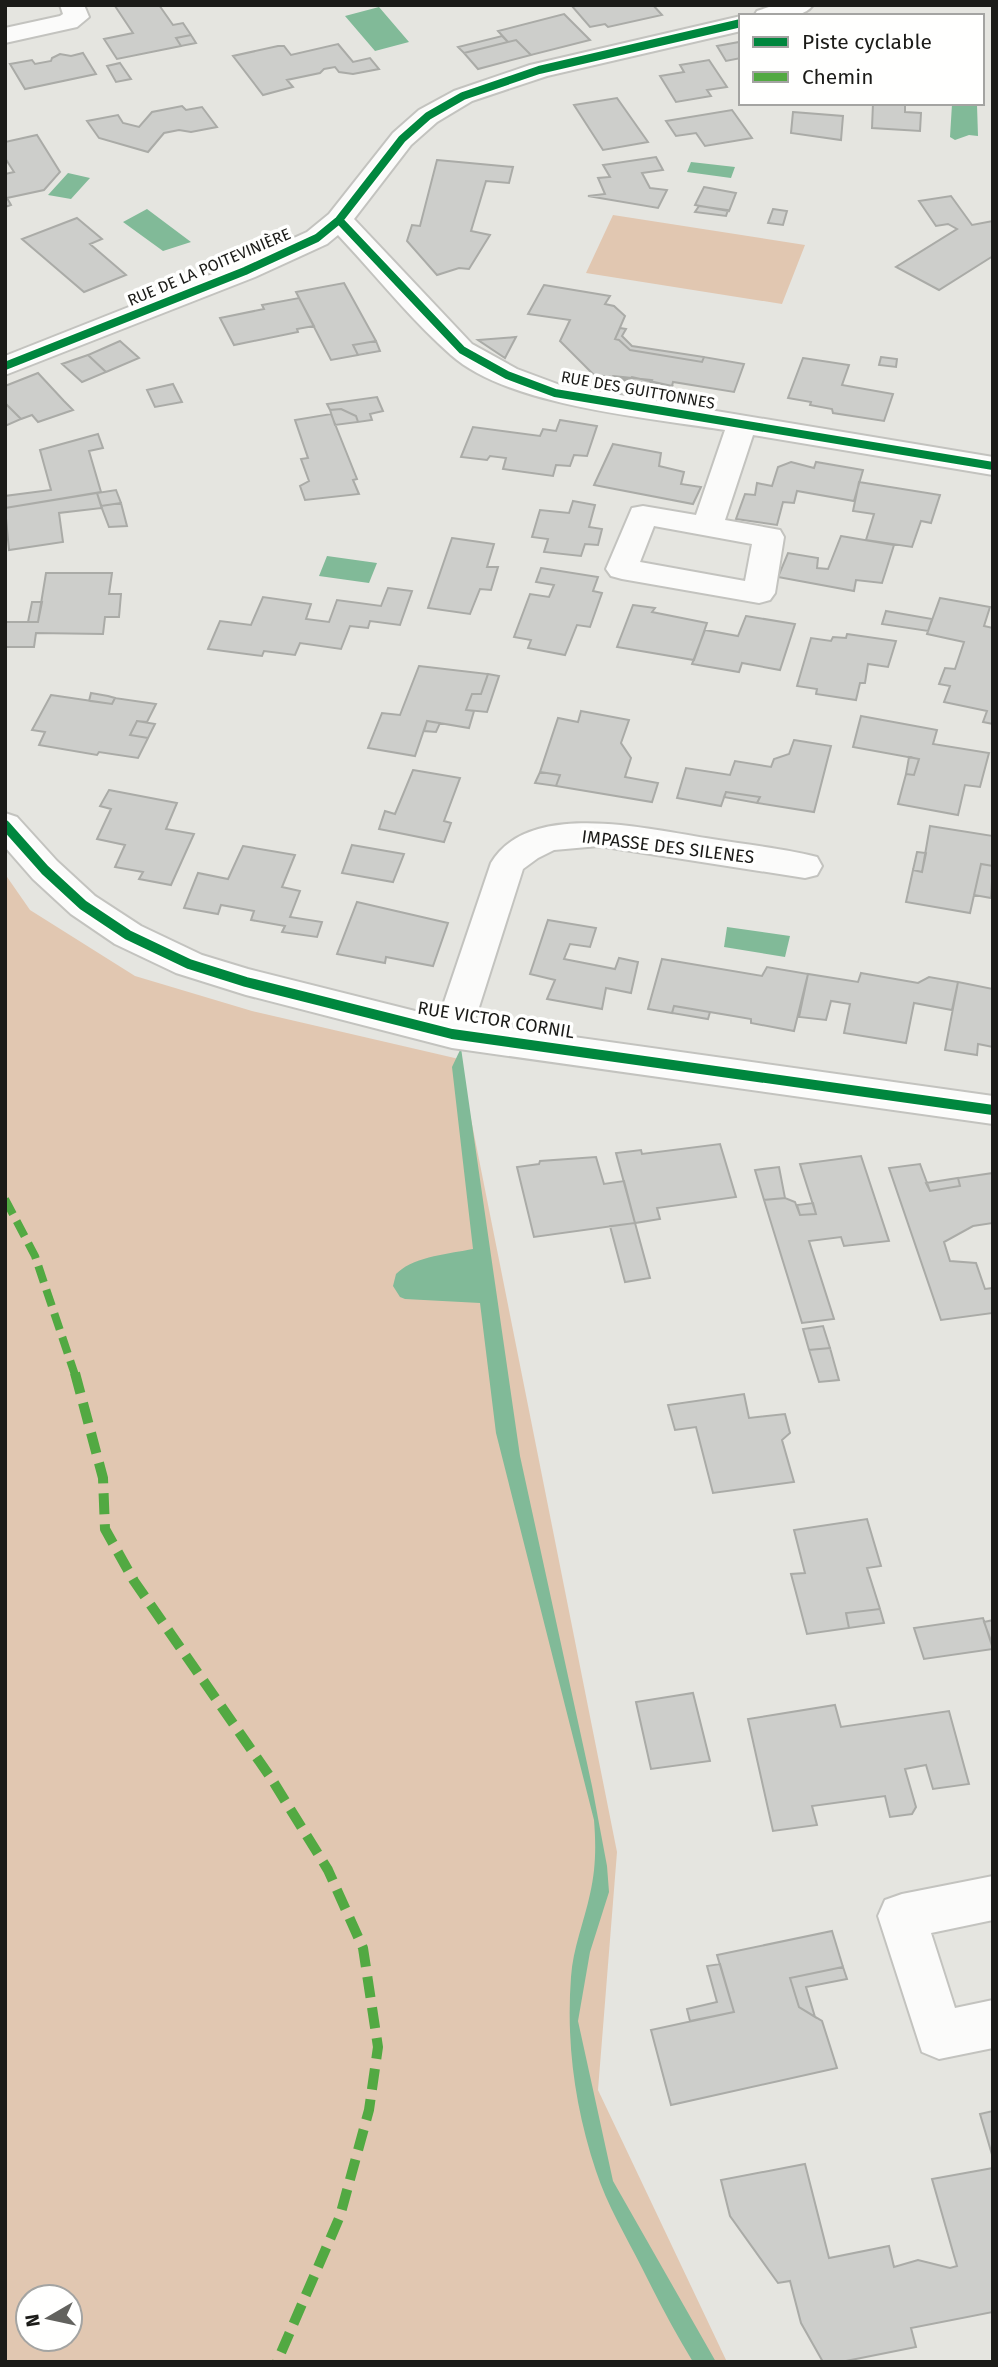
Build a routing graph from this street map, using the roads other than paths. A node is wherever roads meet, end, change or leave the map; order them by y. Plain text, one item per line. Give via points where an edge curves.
1 (72, 5) edge
2 (801, 5) edge
3 (772, 14) edge
4 (739, 23) edge
5 (5, 36) edge
6 (339, 220) junction
7 (5, 366) edge
8 (742, 424) junction
9 (993, 467) edge
10 (708, 525) dead end
11 (5, 825) edge
12 (805, 866) dead end
13 (452, 1034) junction
14 (993, 1110) edge
15 (993, 1898) edge
16 (993, 2024) edge

1 - 5 street via 76,17 68,22
2 - 3 street
4 - 6 street, RUE DE LA POITEVINIÈRE via 539,70 463,96 428,116 402,139
6 - 7 street, RUE DE LA POITEVINIÈRE via 288,253
6 - 8 street, RUE DES GUITTONNES via 440,329 485,366 555,393
8 - 9 street, RUE DES GUITTONNES
8 - 10 street
11 - 13 street, RUE VICTOR CORNIL via 83,905 189,964
12 - 13 street, IMPASSE DES SILENES via 599,834 548,839 526,849 508,863
13 - 14 street, RUE VICTOR CORNIL
15 - 16 street via 902,1916 939,2035

